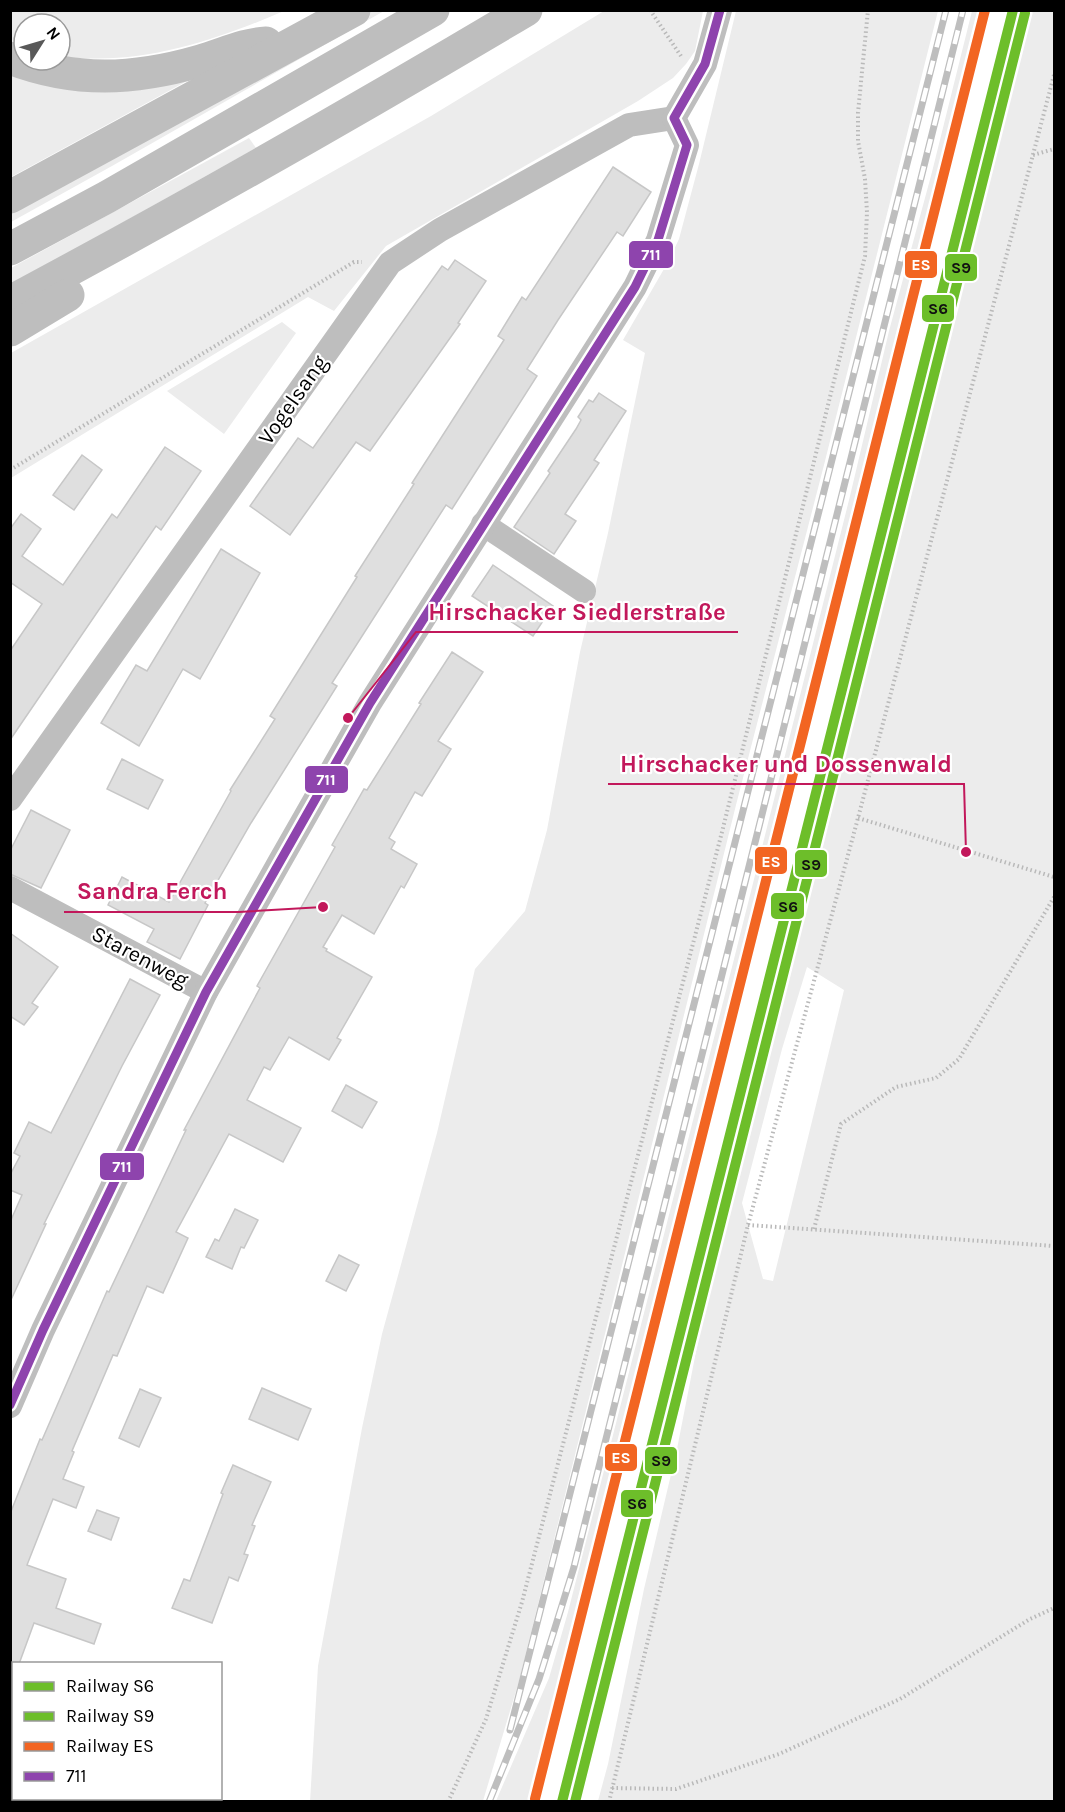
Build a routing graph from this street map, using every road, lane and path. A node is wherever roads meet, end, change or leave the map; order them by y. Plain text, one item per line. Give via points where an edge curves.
1 (354, 10) edge
2 (433, 10) edge
3 (526, 10) edge
4 (650, 10) edge
5 (720, 10) edge
6 (868, 10) edge
7 (295, 42) junction
8 (681, 56) dead end
9 (10, 58) edge
10 (1054, 75) edge
11 (674, 118) junction
12 (1054, 149) edge
13 (1033, 155) junction
14 (10, 197) edge
15 (141, 232) junction
16 (10, 249) edge
17 (390, 263) junction
18 (10, 302) edge
19 (10, 330) edge
20 (10, 470) edge
21 (483, 524) junction
22 (584, 591) dead end
23 (10, 799) edge
24 (858, 818) junction
25 (1054, 877) edge
26 (10, 888) edge
27 (1054, 897) edge
28 (206, 992) junction
29 (748, 1225) junction
30 (814, 1229) junction
31 (1054, 1246) edge
32 (10, 1406) edge
33 (1054, 1608) edge
34 (612, 1788) junction
35 (448, 1802) edge
36 (609, 1802) edge

1 - 7 highway
2 - 16 highway
3 - 15 highway
4 - 8 path
5 - 11 street via 705,64
6 - 35 path via 858,113 867,212 865,256 719,843 522,1602 486,1719
7 - 9 highway via 253,43 191,64 112,78 73,75
7 - 14 highway
10 - 13 path
11 - 17 street, Vogelsang via 629,125 440,230
11 - 21 street via 687,145 658,240 635,287
12 - 13 path
13 - 24 path
15 - 18 highway
15 - 19 highway via 74,291
17 - 20 path via 354,262
17 - 23 street, Vogelsang
21 - 22 street
21 - 28 street via 370,703
24 - 25 path
24 - 29 path
26 - 28 street, Starenweg
27 - 30 path via 959,1059 936,1078 896,1087 841,1124
28 - 32 street
29 - 30 path
29 - 34 path
30 - 31 path
33 - 34 path via 900,1700 779,1754 676,1789
34 - 36 path

